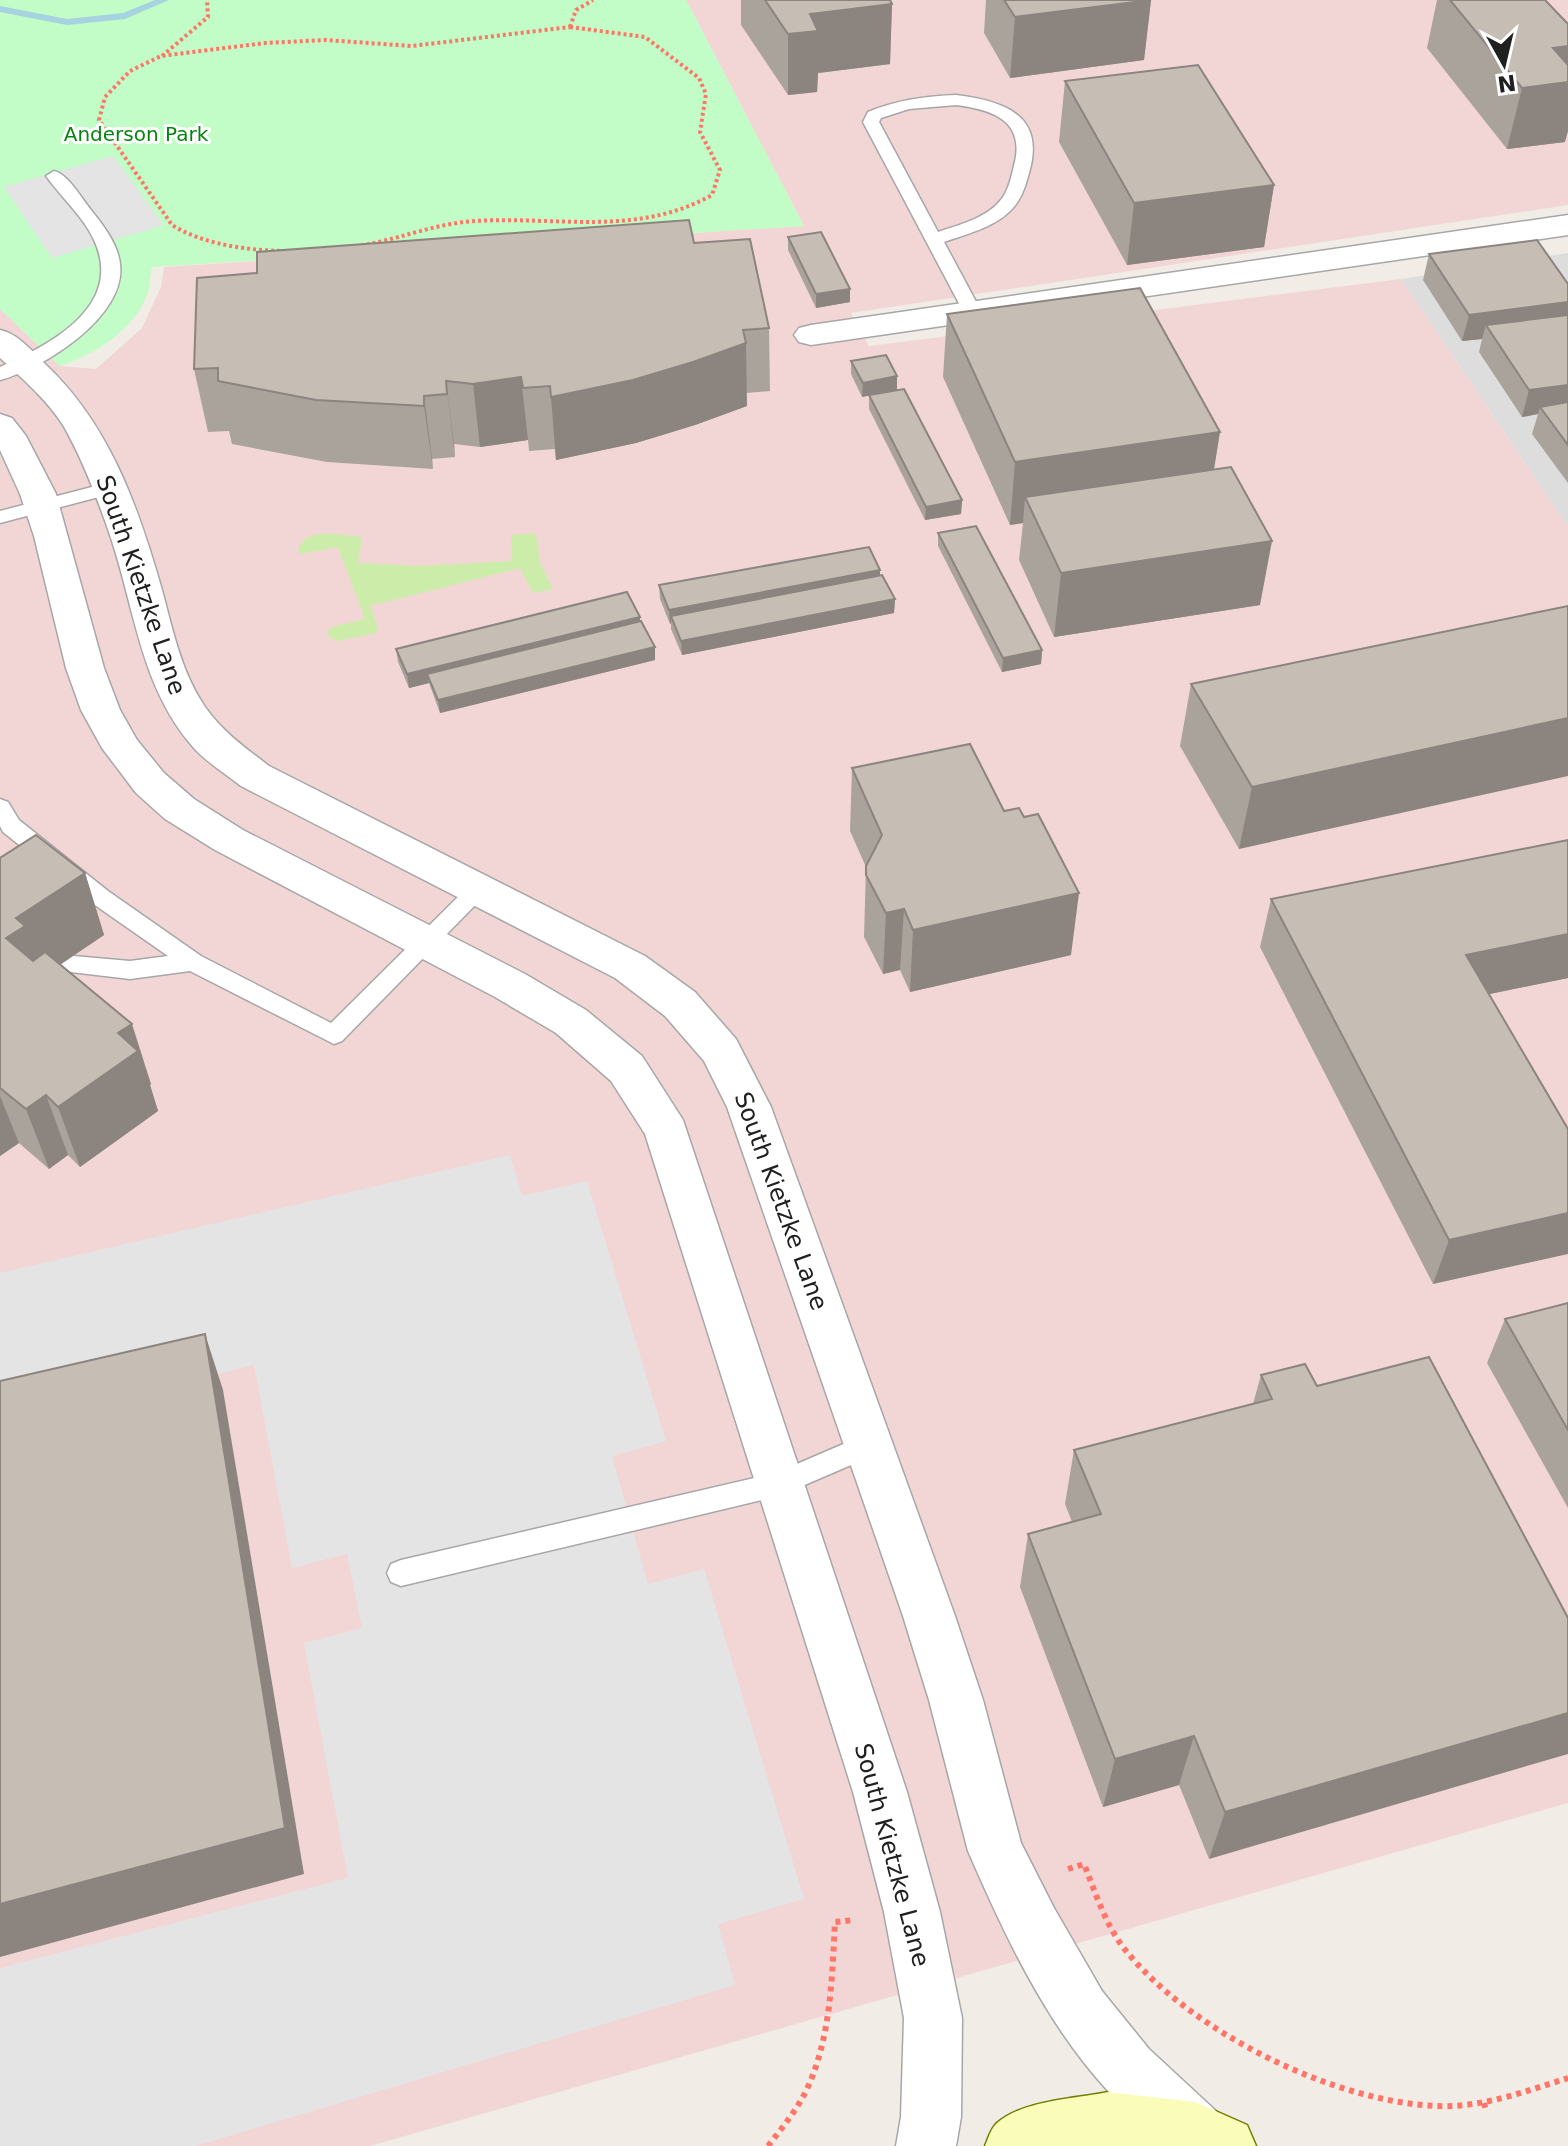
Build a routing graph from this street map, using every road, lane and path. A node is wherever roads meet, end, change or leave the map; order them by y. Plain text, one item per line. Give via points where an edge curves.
1 (207, 0) edge
2 (593, 0) edge
3 (570, 27) junction
4 (161, 56) junction
5 (54, 176) dead end
6 (1568, 225) edge
7 (934, 240) junction
8 (972, 311) junction
9 (811, 335) dead end
10 (8, 359) edge
11 (0, 425) edge
12 (107, 489) junction
13 (20, 511) edge
14 (0, 807) edge
15 (478, 891) junction
16 (427, 943) junction
17 (193, 962) junction
18 (62, 964) edge
19 (869, 1445) junction
20 (779, 1484) junction
21 (401, 1573) dead end
22 (1084, 1864) dead end
23 (866, 1919) dead end
24 (1568, 2078) edge
25 (1210, 2139) edge
26 (768, 2146) edge
27 (926, 2146) edge
28 (1015, 2146) edge

1 - 4 path via 208,17
2 - 3 path via 576,10
3 - 4 path via 412,46 326,40
3 - 4 path via 645,37 699,78 706,94 700,132 721,164 718,186 703,204 666,217 624,221 436,226 344,248 217,244 172,226 99,120 105,97 130,71
5 - 10 lane via 104,240 110,281 94,314 64,341
6 - 8 street
7 - 7 lane via 876,133 874,115 900,104 932,101 993,107 1009,116 1025,138 1014,197 1001,211
7 - 8 lane
8 - 9 street
10 - 12 street, South Kietzke Lane via 76,418
11 - 13 street, South Kietzke Lane via 21,455
12 - 13 lane
12 - 15 street, South Kietzke Lane via 129,539 163,662 208,739 255,776
13 - 16 street, South Kietzke Lane via 114,740 148,782 187,816
14 - 17 lane via 32,852
15 - 16 lane
15 - 19 street, South Kietzke Lane via 630,967 680,1004 721,1051 749,1107
16 - 17 lane via 334,1035
16 - 20 street, South Kietzke Lane via 563,1017 609,1050 640,1084 667,1133
17 - 18 lane via 130,970
19 - 20 lane
19 - 25 street, South Kietzke Lane via 952,1686 996,1851 1082,2011 1128,2070
20 - 21 lane
20 - 27 street, South Kietzke Lane via 880,1792 912,1912 933,2018
22 - 24 path via 1110,1926 1128,1953 1183,2003 1246,2045 1308,2076 1375,2096 1485,2107
23 - 26 path via 835,1922 824,2041 806,2091
25 - 28 main road via 1108,2122 1028,2138

